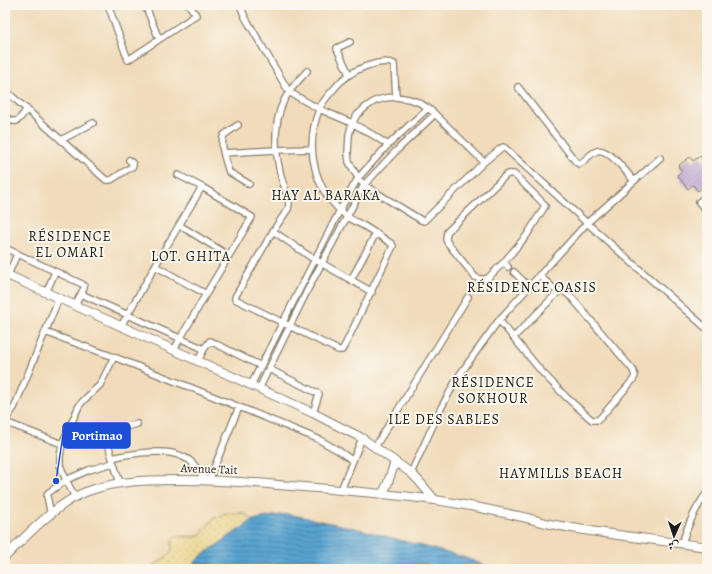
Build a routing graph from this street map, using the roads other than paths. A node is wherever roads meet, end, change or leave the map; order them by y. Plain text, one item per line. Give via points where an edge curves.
1 (108, 5) edge
2 (145, 5) edge
3 (189, 5) edge
4 (240, 5) edge
5 (159, 39) junction
6 (350, 42) dead end
7 (307, 71) dead end
8 (349, 74) junction
9 (518, 87) dead end
10 (5, 90) edge
11 (289, 92) junction
12 (396, 97) junction
13 (428, 108) junction
14 (319, 109) junction
15 (27, 110) junction
16 (435, 114) junction
17 (5, 116) edge
18 (93, 123) dead end
19 (352, 123) junction
20 (238, 125) dead end
21 (61, 140) junction
22 (388, 145) junction
23 (312, 149) junction
24 (276, 150) junction
25 (224, 153) junction
26 (660, 158) dead end
27 (129, 160) dead end
28 (484, 162) junction
29 (178, 175) dead end
30 (358, 178) junction
31 (634, 181) junction
32 (249, 184) dead end
33 (364, 185) junction
34 (202, 187) junction
35 (707, 196) edge
36 (340, 210) junction
37 (707, 212) edge
38 (347, 217) junction
39 (587, 223) junction
40 (179, 225) junction
41 (273, 232) junction
42 (376, 233) junction
43 (5, 248) edge
44 (17, 254) junction
45 (228, 256) junction
46 (316, 260) junction
47 (322, 263) junction
48 (506, 264) joint
49 (155, 266) junction
50 (55, 272) junction
51 (514, 272) dead end
52 (6, 275) edge
53 (539, 275) junction
54 (351, 280) junction
55 (529, 287) junction
56 (559, 291) junction
57 (372, 292) junction
58 (46, 293) junction
59 (81, 294) junction
60 (206, 294) junction
61 (468, 297) dead end
62 (59, 298) junction
63 (75, 305) junction
64 (127, 315) junction
65 (499, 320) junction
66 (283, 323) junction
67 (121, 326) junction
68 (290, 326) junction
69 (707, 329) edge
70 (45, 332) junction
71 (514, 337) junction
72 (180, 339) junction
73 (204, 349) junction
74 (174, 350) junction
75 (114, 357) junction
76 (198, 361) junction
77 (261, 366) junction
78 (269, 369) junction
79 (255, 387) junction
80 (239, 407) junction
81 (313, 413) junction
82 (5, 419) edge
83 (5, 422) edge
84 (137, 424) dead end
85 (362, 438) junction
86 (62, 444) junction
87 (375, 447) junction
88 (113, 461) junction
89 (353, 461) junction
90 (395, 462) junction
91 (411, 474) junction
92 (66, 480) junction
93 (207, 480) junction
94 (120, 483) junction
95 (342, 490) junction
96 (707, 493) edge
97 (382, 494) junction
98 (75, 497) junction
99 (435, 500) junction
100 (51, 514) junction
101 (682, 543) junction
102 (707, 546) edge
103 (5, 556) edge

1 - 5 street via 128,60
2 - 5 street
3 - 5 street via 196,15
4 - 11 street
6 - 8 street via 337,48
7 - 11 street
8 - 12 street via 374,64 393,63
8 - 14 street
9 - 31 street via 576,162 582,163 595,151 600,150 615,160
10 - 15 street
11 - 14 street
11 - 24 street via 282,103 275,140
12 - 13 street via 418,102
12 - 19 street via 385,98 366,107
13 - 16 street
13 - 22 street
14 - 19 street
14 - 23 street
15 - 17 street via 17,121 11,121
15 - 21 street
16 - 28 street
16 - 33 street
18 - 21 street
19 - 22 street
19 - 30 street via 348,153 349,162
20 - 25 street via 223,137
21 - 27 street via 108,180 133,166
22 - 30 street
23 - 24 street
23 - 36 street via 315,168 323,188
24 - 25 street
24 - 41 street via 289,204
25 - 32 street via 229,172
26 - 31 street
28 - 33 street via 424,221
28 - 39 street via 505,148
29 - 34 street
30 - 33 street
30 - 36 street
31 - 39 street
33 - 38 street
34 - 40 street
34 - 45 street via 252,217
35 - 37 street via 699,202
36 - 38 street
36 - 46 street
38 - 42 street
38 - 47 street
39 - 53 street
39 - 69 street
40 - 45 street
40 - 49 street
41 - 46 street
41 - 66 street via 234,297
42 - 54 street
42 - 57 street via 393,246
43 - 44 street
44 - 50 street
44 - 52 street
45 - 60 street
46 - 47 street
46 - 66 street
47 - 54 street
47 - 68 street
48 - 48 street via 487,279 475,277 447,242 446,236 447,232 506,175 514,174 545,206
49 - 60 street
49 - 64 street
50 - 58 street
50 - 59 street via 84,286
51 - 55 street
52 - 58 street
53 - 55 street
53 - 56 street
54 - 57 street
55 - 65 street
56 - 71 street
56 - 71 street via 562,290 572,298 630,366 635,376 601,417 592,420 566,397
57 - 68 street via 341,350
58 - 62 street
59 - 63 street
59 - 64 street
60 - 72 street
61 - 87 street
62 - 63 street
62 - 70 street
63 - 67 street
64 - 67 street
64 - 72 street
65 - 71 street
65 - 91 street via 468,363 441,408
66 - 68 street
66 - 77 street
67 - 74 street
68 - 78 street
70 - 75 street
70 - 82 street via 14,408
72 - 73 street
72 - 74 street
73 - 76 street
73 - 77 street via 210,341
74 - 76 street
75 - 80 street
75 - 86 street via 100,385 79,406
76 - 79 street
77 - 79 street
78 - 79 street
78 - 81 street via 320,394
79 - 81 street
80 - 89 street via 318,439
80 - 93 street
81 - 85 street
83 - 86 street
84 - 88 street via 106,432
85 - 87 street
85 - 89 street
86 - 92 street via 60,465
87 - 90 street
88 - 92 street
88 - 93 street via 120,456 172,453 190,461
88 - 94 street
89 - 95 street
90 - 91 street
90 - 97 street
91 - 99 street
92 - 98 street
92 - 100 street via 47,494
93 - 94 street, Avenue Tait via 140,480
93 - 95 street, Avenue Tait
94 - 98 street, Avenue Tait via 87,491
95 - 97 street, Avenue Tait
96 - 101 street via 688,525
97 - 99 street, Avenue Tait
98 - 100 street, Avenue Tait
99 - 101 street, Avenue Tait via 560,526
100 - 103 street, Avenue Tait
101 - 102 street, Avenue Tait

